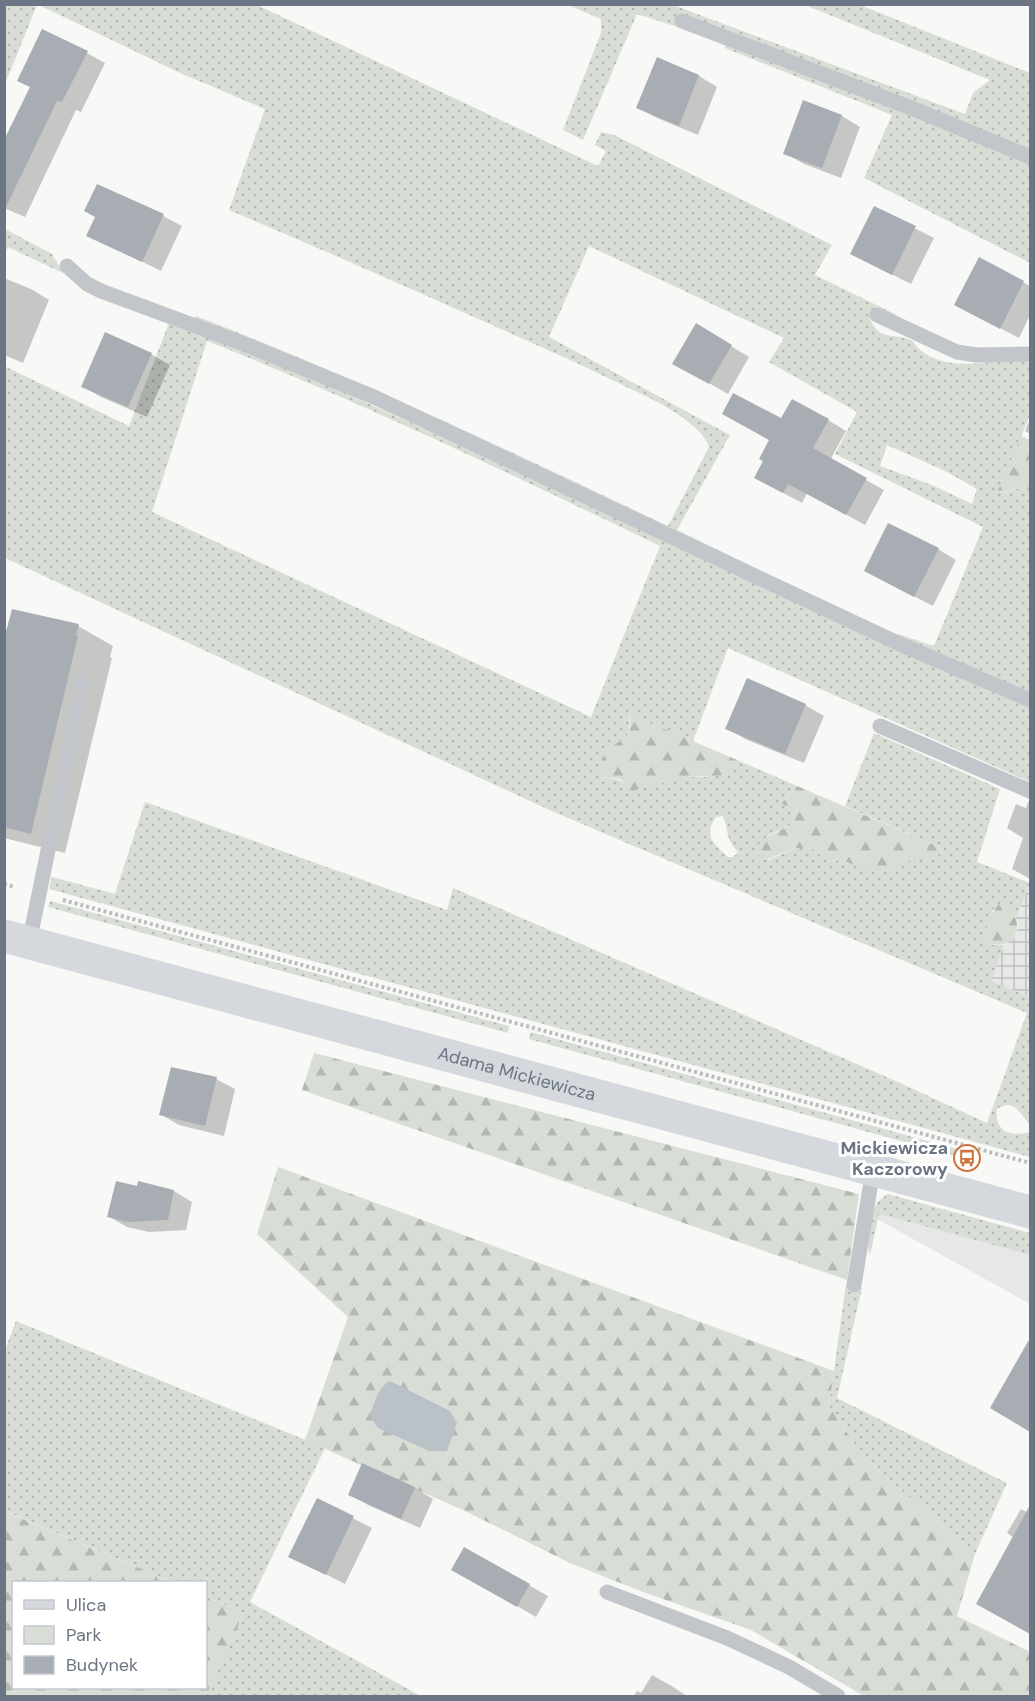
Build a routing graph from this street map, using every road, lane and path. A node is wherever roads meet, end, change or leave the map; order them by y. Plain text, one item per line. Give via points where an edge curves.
1 (682, 21) dead end
2 (1030, 157) edge
3 (67, 266) dead end
4 (878, 315) dead end
5 (1030, 354) edge
6 (83, 680) dead end
7 (1030, 700) edge
8 (880, 726) dead end
9 (1030, 791) edge
10 (4, 884) edge
11 (39, 893) junction
12 (17, 939) edge
13 (1030, 1163) edge
14 (873, 1170) junction
15 (1030, 1212) edge
16 (854, 1285) dead end
17 (607, 1592) dead end
18 (838, 1696) edge

1 - 2 lane
3 - 7 lane via 101,291 374,397 902,645
4 - 5 lane via 957,352
6 - 11 lane
8 - 9 lane
10 - 11 path
11 - 12 lane
11 - 13 path
12 - 14 street, Adama Mickiewicza
14 - 15 street, Adama Mickiewicza
14 - 16 lane
17 - 18 lane via 727,1638 789,1667

